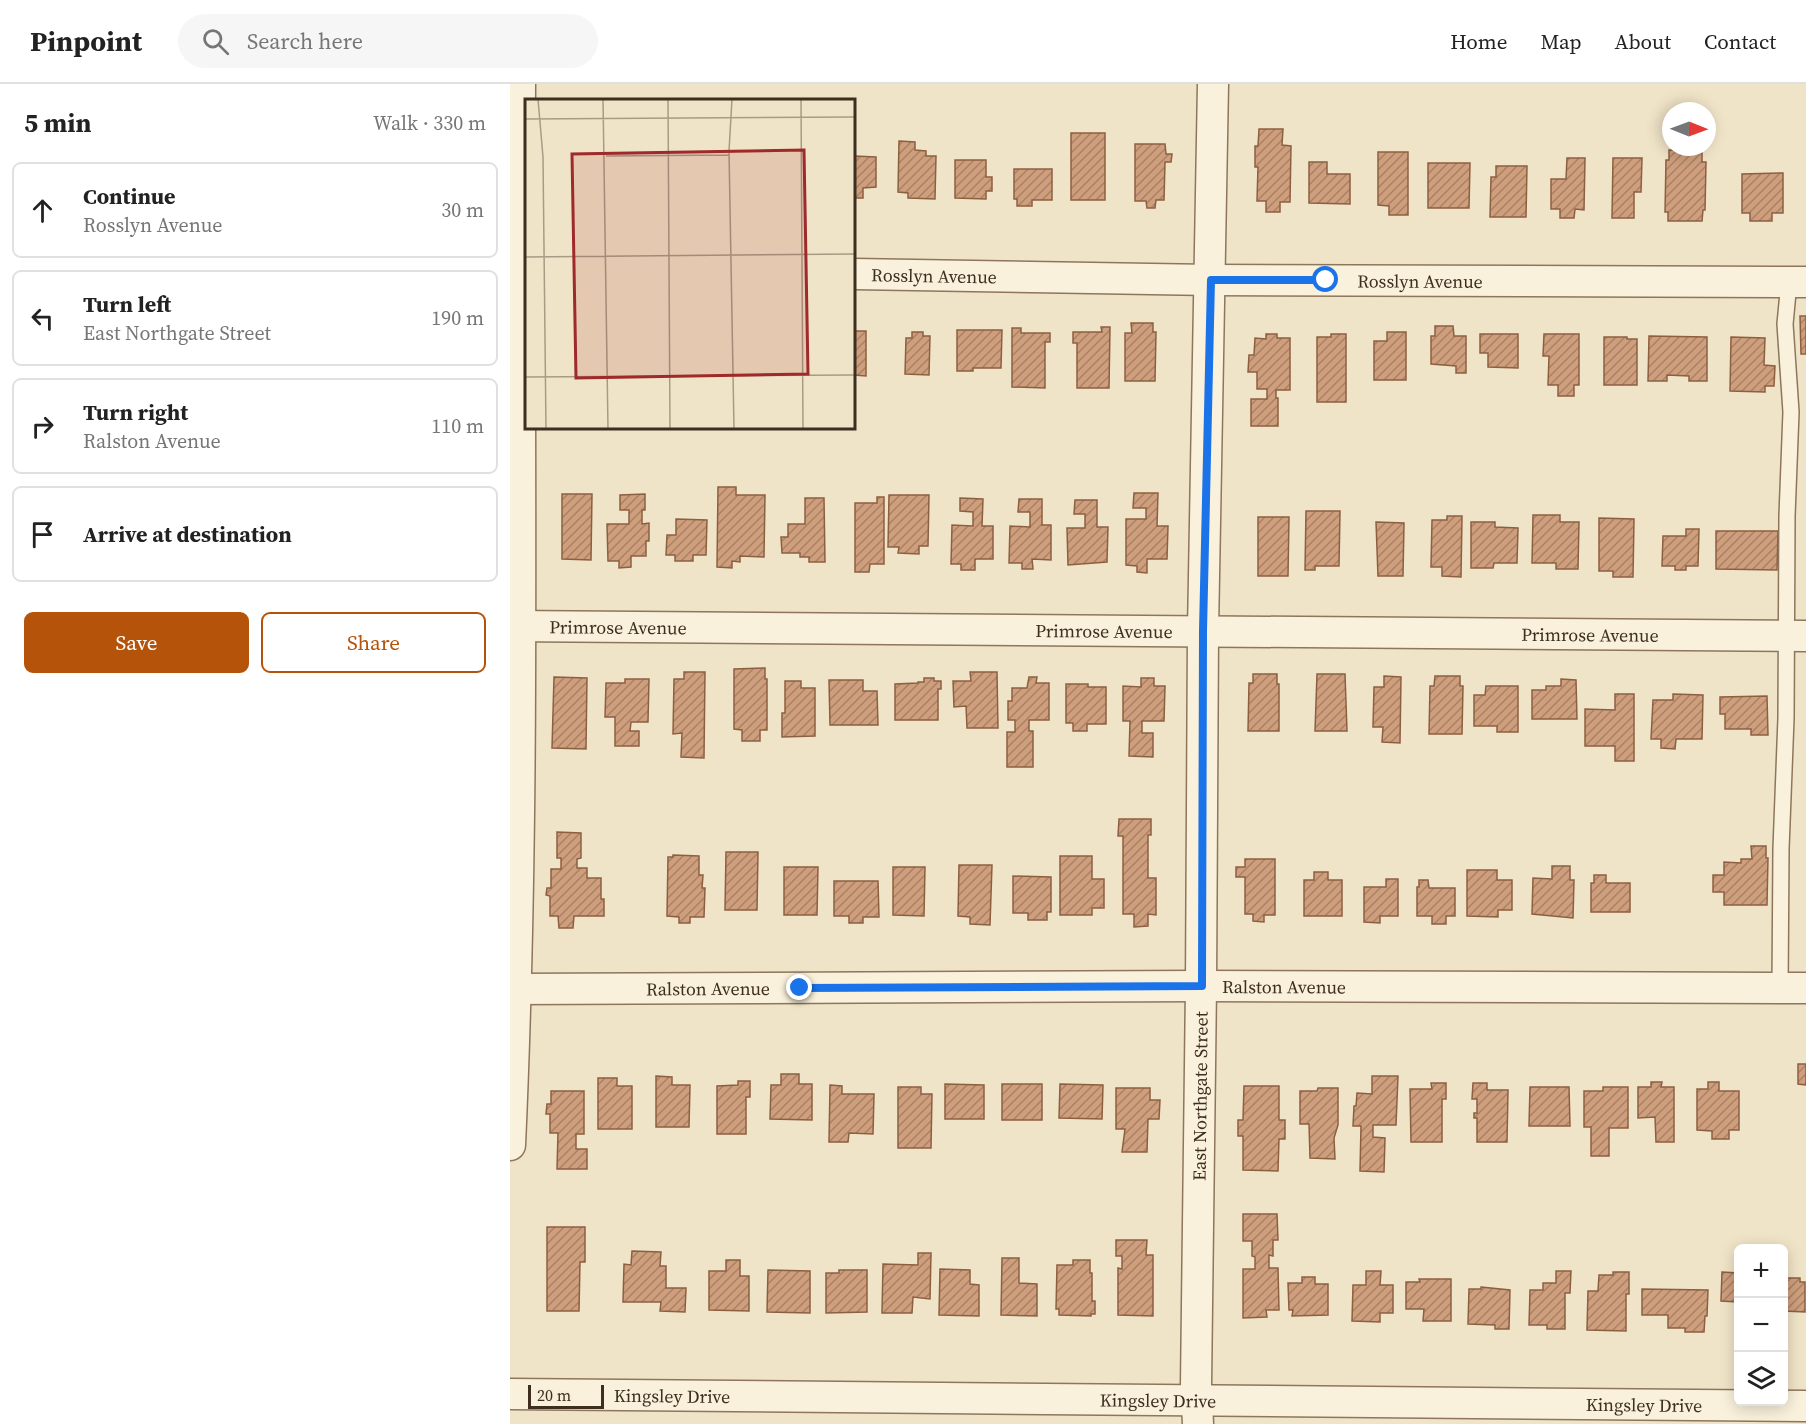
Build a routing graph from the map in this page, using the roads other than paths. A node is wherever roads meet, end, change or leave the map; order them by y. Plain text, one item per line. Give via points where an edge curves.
1 (520, 84) edge
2 (1213, 84) edge
3 (518, 269) edge
4 (855, 274) edge
5 (1211, 280) junction
6 (1797, 282) edge
7 (515, 626) edge
8 (1203, 631) junction
9 (1797, 636) edge
10 (1202, 986) junction
11 (513, 989) edge
12 (1793, 989) edge
13 (510, 1145) edge
14 (510, 1394) edge
15 (1806, 1406) edge
16 (1197, 1412) edge

1 - 3 street
2 - 5 street, East Northgate Street
3 - 7 street
4 - 5 street, Rosslyn Avenue
5 - 6 street, Rosslyn Avenue
5 - 8 street, East Northgate Street
6 - 9 lane via 1785,324 1791,412 1787,516
7 - 8 street, Primrose Avenue
7 - 11 street
8 - 9 street, Primrose Avenue
8 - 10 street, East Northgate Street
9 - 12 lane via 1780,849
10 - 11 street, Ralston Avenue
10 - 12 street, Ralston Avenue
10 - 16 street, East Northgate Street
11 - 13 street
14 - 16 street, Kingsley Drive
15 - 16 street, Kingsley Drive

